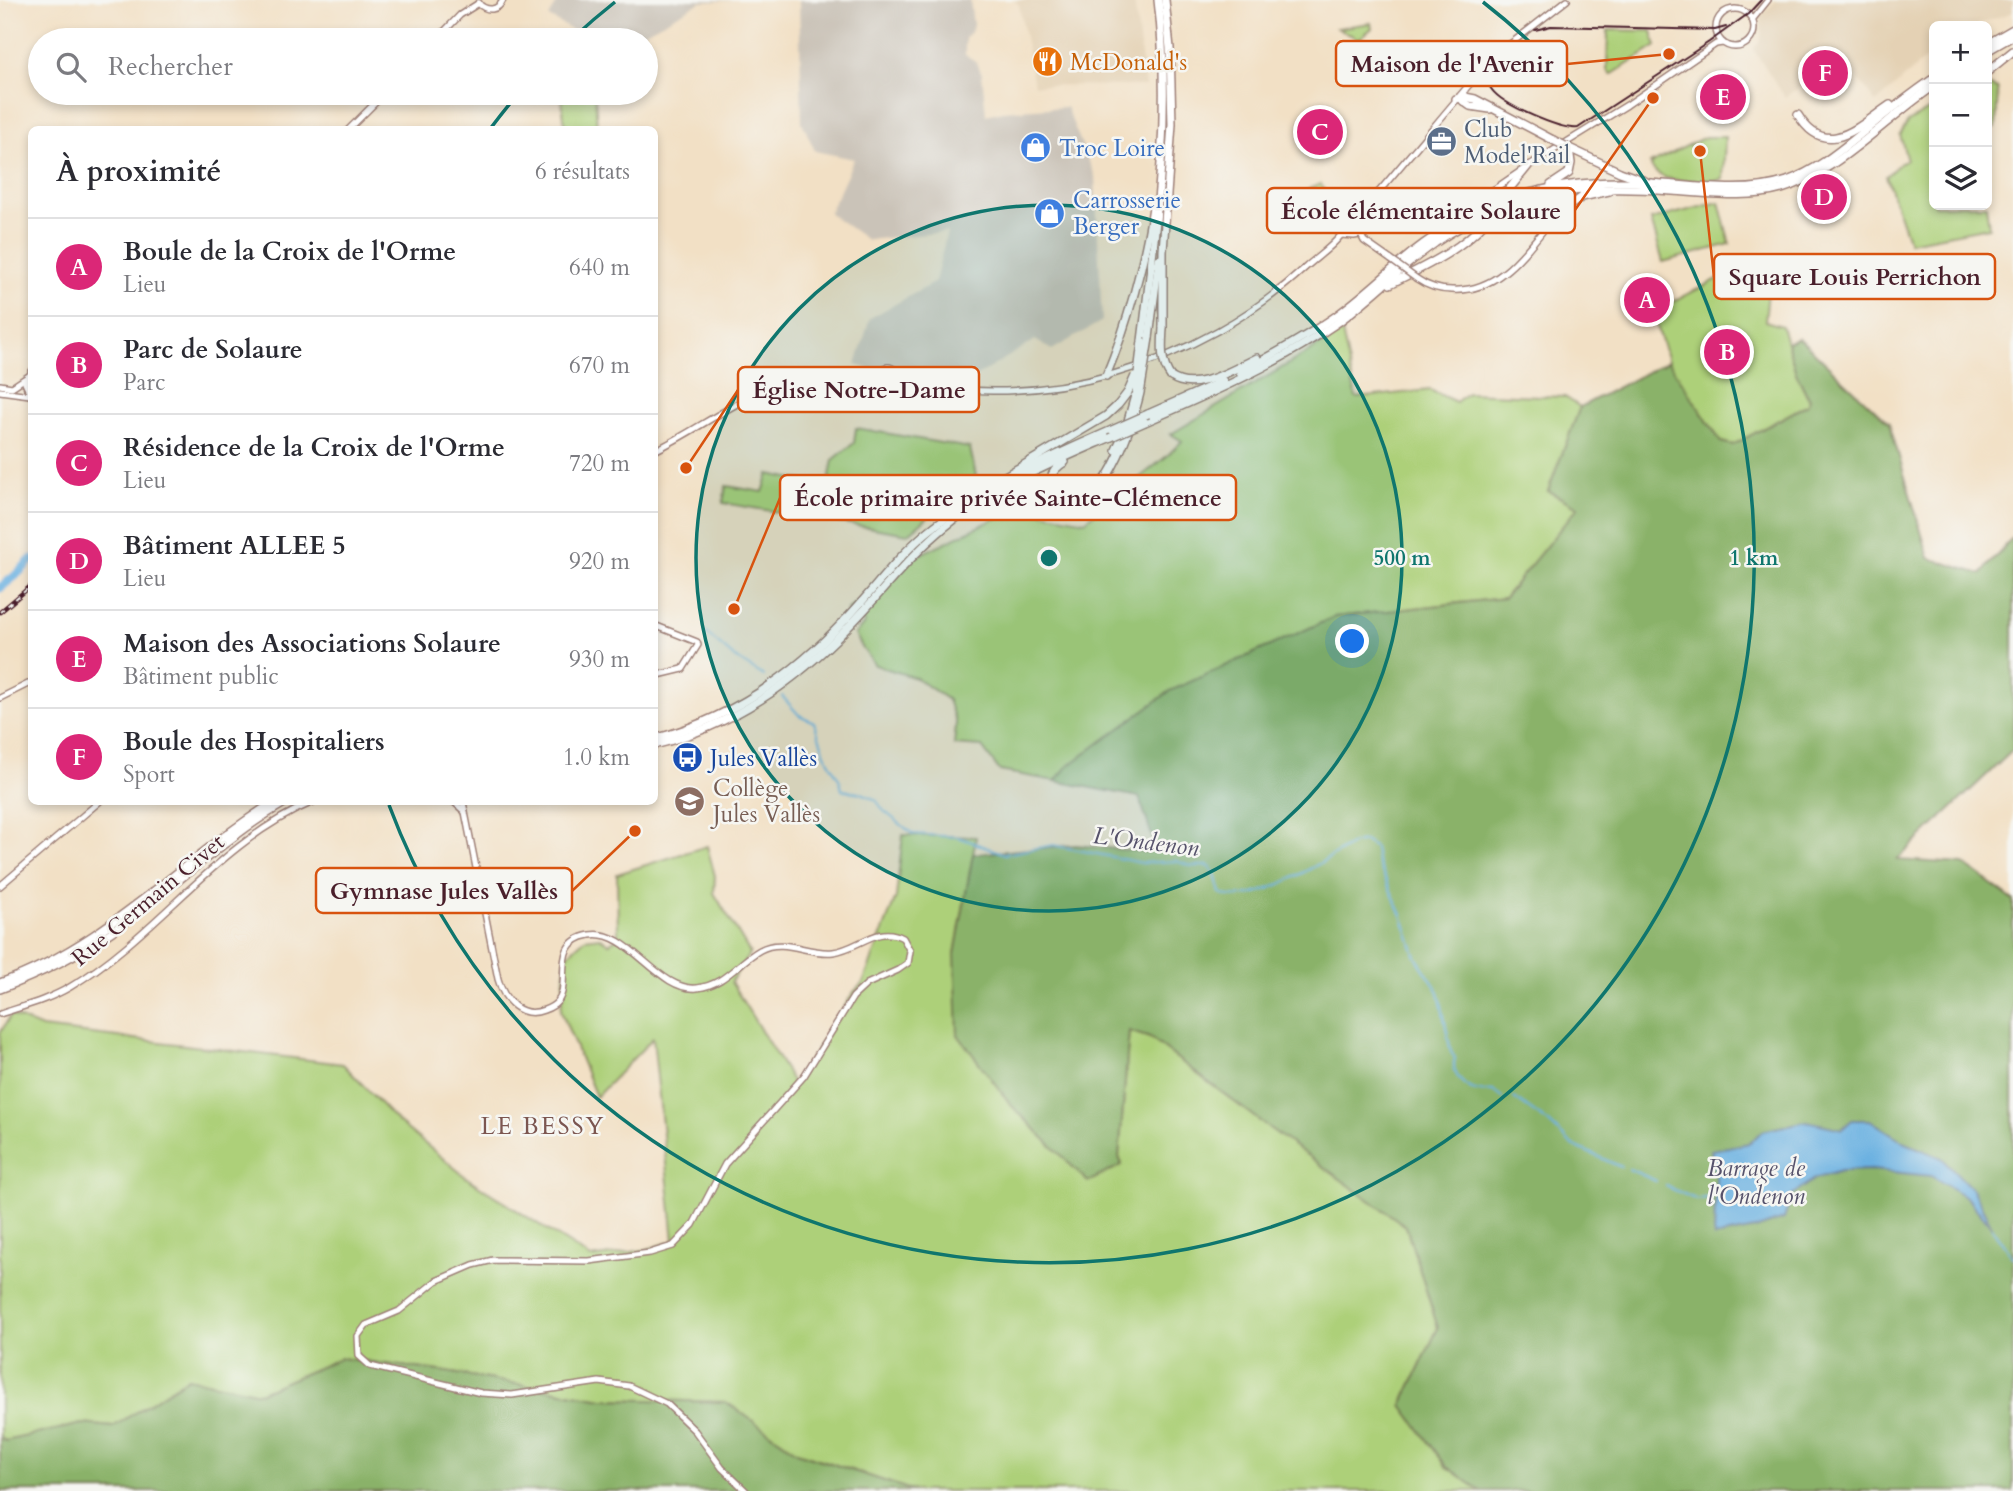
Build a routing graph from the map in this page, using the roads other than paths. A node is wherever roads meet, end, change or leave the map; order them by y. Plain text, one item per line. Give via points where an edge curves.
1 (503, 0) edge
2 (1157, 0) edge
3 (1165, 0) edge
4 (1567, 0) edge
5 (1768, 0) edge
6 (478, 2) edge
7 (1752, 20) junction
8 (448, 28) edge
9 (2013, 29) edge
10 (2013, 36) edge
11 (1992, 41) edge
12 (1723, 43) junction
13 (1992, 48) edge
14 (2013, 51) edge
15 (1992, 68) edge
16 (1472, 81) junction
17 (1929, 81) edge
18 (1921, 87) junction
19 (1929, 90) edge
20 (1461, 96) junction
21 (372, 105) edge
22 (1798, 115) dead end
23 (352, 126) edge
24 (1168, 133) junction
25 (1568, 147) junction
26 (1163, 148) junction
27 (1528, 166) junction
28 (1648, 183) junction
29 (1615, 188) junction
30 (1546, 189) junction
31 (1506, 193) dead end
32 (1533, 198) junction
33 (1554, 217) junction
34 (1165, 221) junction
35 (1485, 222) dead end
36 (1341, 235) junction
37 (1361, 235) junction
38 (1377, 291) junction
39 (1311, 332) junction
40 (1144, 341) junction
41 (1106, 376) junction
42 (27, 377) joint
43 (879, 377) junction
44 (897, 379) junction
45 (0, 385) edge
46 (28, 390) edge
47 (1135, 390) junction
48 (0, 391) edge
49 (28, 395) edge
50 (1092, 445) junction
51 (658, 449) edge
52 (994, 485) junction
53 (964, 512) junction
54 (849, 621) junction
55 (658, 627) edge
56 (658, 675) edge
57 (28, 684) edge
58 (0, 698) edge
59 (702, 728) junction
60 (658, 738) edge
61 (658, 744) edge
62 (95, 805) edge
63 (269, 805) edge
64 (281, 805) edge
65 (307, 805) edge
66 (457, 805) edge
67 (464, 805) edge
68 (465, 812) junction
69 (0, 886) edge
70 (0, 982) edge
71 (0, 989) edge
72 (0, 1014) edge
73 (746, 1491) edge

1 - 6 street via 492,10
2 - 24 highway
3 - 24 highway via 1172,86
4 - 16 street via 1509,44
5 - 7 street
6 - 8 street
7 - 12 street via 1754,33 1745,45
7 - 12 street via 1740,10 1721,14 1715,30
9 - 11 highway
10 - 13 highway
12 - 27 street
14 - 15 highway
16 - 20 street
16 - 20 street
17 - 18 highway
18 - 22 highway via 1835,138 1815,135
18 - 28 highway via 1826,161 1791,180 1746,189
19 - 29 highway via 1831,166 1782,189 1731,195
20 - 25 highway, bridge
20 - 36 street
21 - 23 street
24 - 26 highway
24 - 34 highway
25 - 28 highway
25 - 30 highway via 1569,173
26 - 40 highway
26 - 41 highway via 1146,244
27 - 31 highway
27 - 37 street via 1456,212
28 - 30 highway via 1592,182
29 - 32 highway
29 - 33 highway via 1582,197
30 - 39 highway via 1493,205 1449,228
32 - 33 highway via 1552,203
32 - 38 highway via 1465,225
33 - 37 street, bridge via 1500,276 1475,288 1456,290 1437,288 1417,278
34 - 39 highway, bridge via 1162,354 1171,377 1199,382
34 - 40 highway
35 - 38 highway via 1448,253
36 - 37 street
36 - 41 street via 1248,314 1194,343
38 - 50 highway, bridge via 1294,351
39 - 52 highway, bridge via 1223,382
40 - 47 highway, bridge
40 - 47 highway, bridge
41 - 44 street via 1013,392 938,389
42 - 45 street via 12,387
42 - 46 street
43 - 44 street via 888,385
43 - 44 street via 889,368
43 - 51 street via 813,380 771,388
47 - 50 highway via 1122,436 1100,478 1077,500 1059,499 1050,486 1051,475
47 - 52 highway via 1106,416
47 - 53 highway via 1132,425 1117,458 1104,480 1082,502 1060,506 1019,493 1002,495
48 - 49 street
50 - 53 highway via 1000,488
52 - 54 highway via 924,534
53 - 54 highway
54 - 59 highway via 821,654 772,693
55 - 56 street via 697,642 698,648 683,669
57 - 58 street
59 - 60 highway
59 - 61 highway
62 - 69 street
63 - 70 highway via 89,940
64 - 71 highway via 104,936 46,971
65 - 72 street, Rue Germain Civet via 247,839 85,978 57,994
66 - 68 street
67 - 68 street
68 - 73 street via 498,979 510,1003 529,1013 552,1007 559,999 563,961 574,943 592,934 614,940 670,980 695,988 716,984 769,947 836,952 888,932 903,937 910,951 908,963 867,984 853,998 804,1076 725,1164 693,1225 673,1246 589,1261 493,1260 473,1265 436,1281 399,1311 366,1325 358,1336 357,1351 370,1366 481,1393 512,1395 598,1382 629,1386 667,1404

